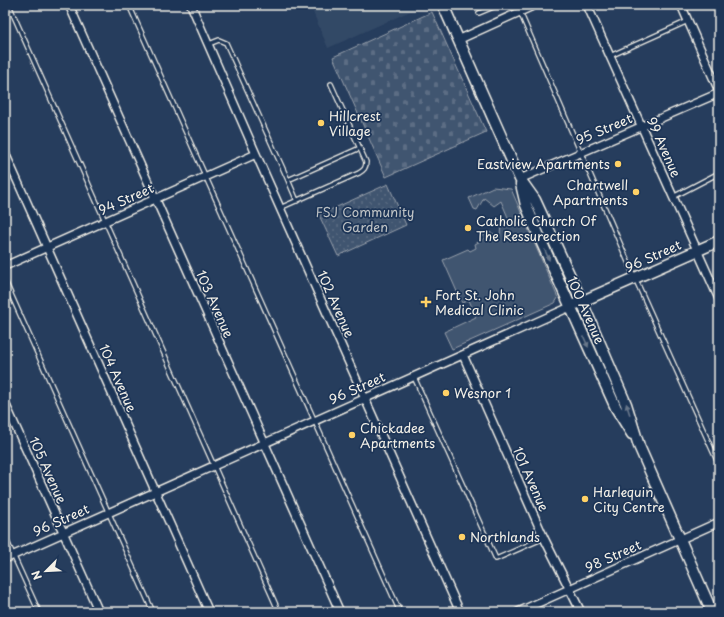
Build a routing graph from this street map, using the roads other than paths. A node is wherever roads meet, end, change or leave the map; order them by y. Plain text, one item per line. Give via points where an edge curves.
1 (9, 5) edge
2 (69, 5) edge
3 (129, 5) edge
4 (191, 5) edge
5 (443, 5) edge
6 (498, 5) edge
7 (535, 5) edge
8 (588, 5) edge
9 (681, 5) edge
10 (518, 8) edge
11 (479, 13) dead end
12 (688, 21) junction
13 (458, 40) junction
14 (209, 44) junction
15 (610, 56) junction
16 (331, 84) dead end
17 (719, 92) edge
18 (641, 127) junction
19 (360, 148) junction
20 (580, 152) junction
21 (5, 153) edge
22 (256, 154) junction
23 (719, 173) edge
24 (206, 176) junction
25 (520, 179) junction
26 (288, 180) junction
27 (673, 197) junction
28 (155, 199) junction
29 (297, 201) junction
30 (280, 208) junction
31 (105, 221) junction
32 (719, 240) edge
33 (47, 247) junction
34 (697, 250) junction
35 (5, 266) edge
36 (635, 278) junction
37 (5, 280) edge
38 (719, 299) edge
39 (582, 302) junction
40 (570, 307) junction
41 (463, 355) junction
42 (414, 377) junction
43 (366, 399) junction
44 (5, 403) edge
45 (315, 421) junction
46 (264, 443) junction
47 (639, 446) junction
48 (719, 465) edge
49 (214, 466) junction
50 (156, 492) junction
51 (109, 513) junction
52 (719, 522) edge
53 (64, 534) junction
54 (5, 537) edge
55 (544, 538) junction
56 (680, 540) junction
57 (13, 556) junction
58 (5, 559) edge
59 (570, 589) junction
60 (39, 612) edge
61 (99, 612) edge
62 (153, 612) edge
63 (209, 612) edge
64 (279, 612) edge
65 (340, 612) edge
66 (400, 612) edge
67 (460, 612) edge
68 (518, 612) edge
69 (581, 612) edge
70 (712, 612) edge

1 - 31 lane
2 - 28 street, 103 Avenue
3 - 24 lane
4 - 14 street, 102 Avenue
5 - 13 main road, 100 Avenue
6 - 11 lane
7 - 10 street
8 - 15 street, 99 Avenue
9 - 12 street
10 - 13 street
10 - 20 lane
12 - 15 lane
12 - 17 street
13 - 25 main road, 100 Avenue
14 - 22 street, 102 Avenue
14 - 26 lane via 219,40 226,43
15 - 18 street, 99 Avenue
16 - 19 lane
17 - 18 street, 95 Street
18 - 20 street, 95 Street
18 - 27 street, 99 Avenue
19 - 26 lane
19 - 29 lane via 366,162 363,171
20 - 25 street, 95 Street
20 - 36 lane
21 - 33 street, 104 Avenue
22 - 24 street, 94 Street
22 - 30 street, 102 Avenue
23 - 27 lane
24 - 28 street, 94 Street
24 - 45 lane
25 - 39 main road, 100 Avenue via 535,200
25 -> 40 main road, 100 Avenue via 526,205
26 - 29 lane
27 - 34 street, 99 Avenue
28 - 31 street, 94 Street
28 - 46 street, 103 Avenue
29 - 30 lane
30 - 43 street, 102 Avenue
31 - 33 street, 94 Street
31 - 49 lane
32 - 34 main road, 96 Street
33 - 35 street, 94 Street
33 - 50 street, 104 Avenue
34 - 36 main road, 96 Street
34 - 38 street, 99 Avenue
36 - 39 main road, 96 Street
36 - 48 lane
37 - 51 lane
39 - 40 main road, 96 Street
47 -> 39 main road, 100 Avenue via 626,404
40 - 41 street, 96 Street
40 -> 47 main road, 100 Avenue via 616,408
41 - 42 street, 96 Street
41 - 55 street, 101 Avenue
42 - 43 street, 96 Street
42 - 55 lane via 496,559
43 - 45 street, 96 Street
43 - 67 street, 102 Avenue
44 - 53 street, 105 Avenue
45 - 46 street, 96 Street
45 - 66 lane
46 - 49 street, 96 Street
46 - 65 street, 103 Avenue
47 - 56 main road, 100 Avenue
49 - 50 street, 96 Street
49 - 64 lane
50 - 51 street, 96 Street
50 - 63 street, 104 Avenue
51 - 53 street, 96 Street
51 - 62 lane
52 - 56 street, 98 Street
53 - 57 street, 96 Street
53 - 61 street, 105 Avenue
54 - 57 lane
55 - 59 street, 101 Avenue
56 - 59 street, 98 Street
56 - 70 main road, 100 Avenue
57 - 58 street, 96 Street
57 - 60 lane
59 - 68 street, 98 Street
59 - 69 street, 101 Avenue

